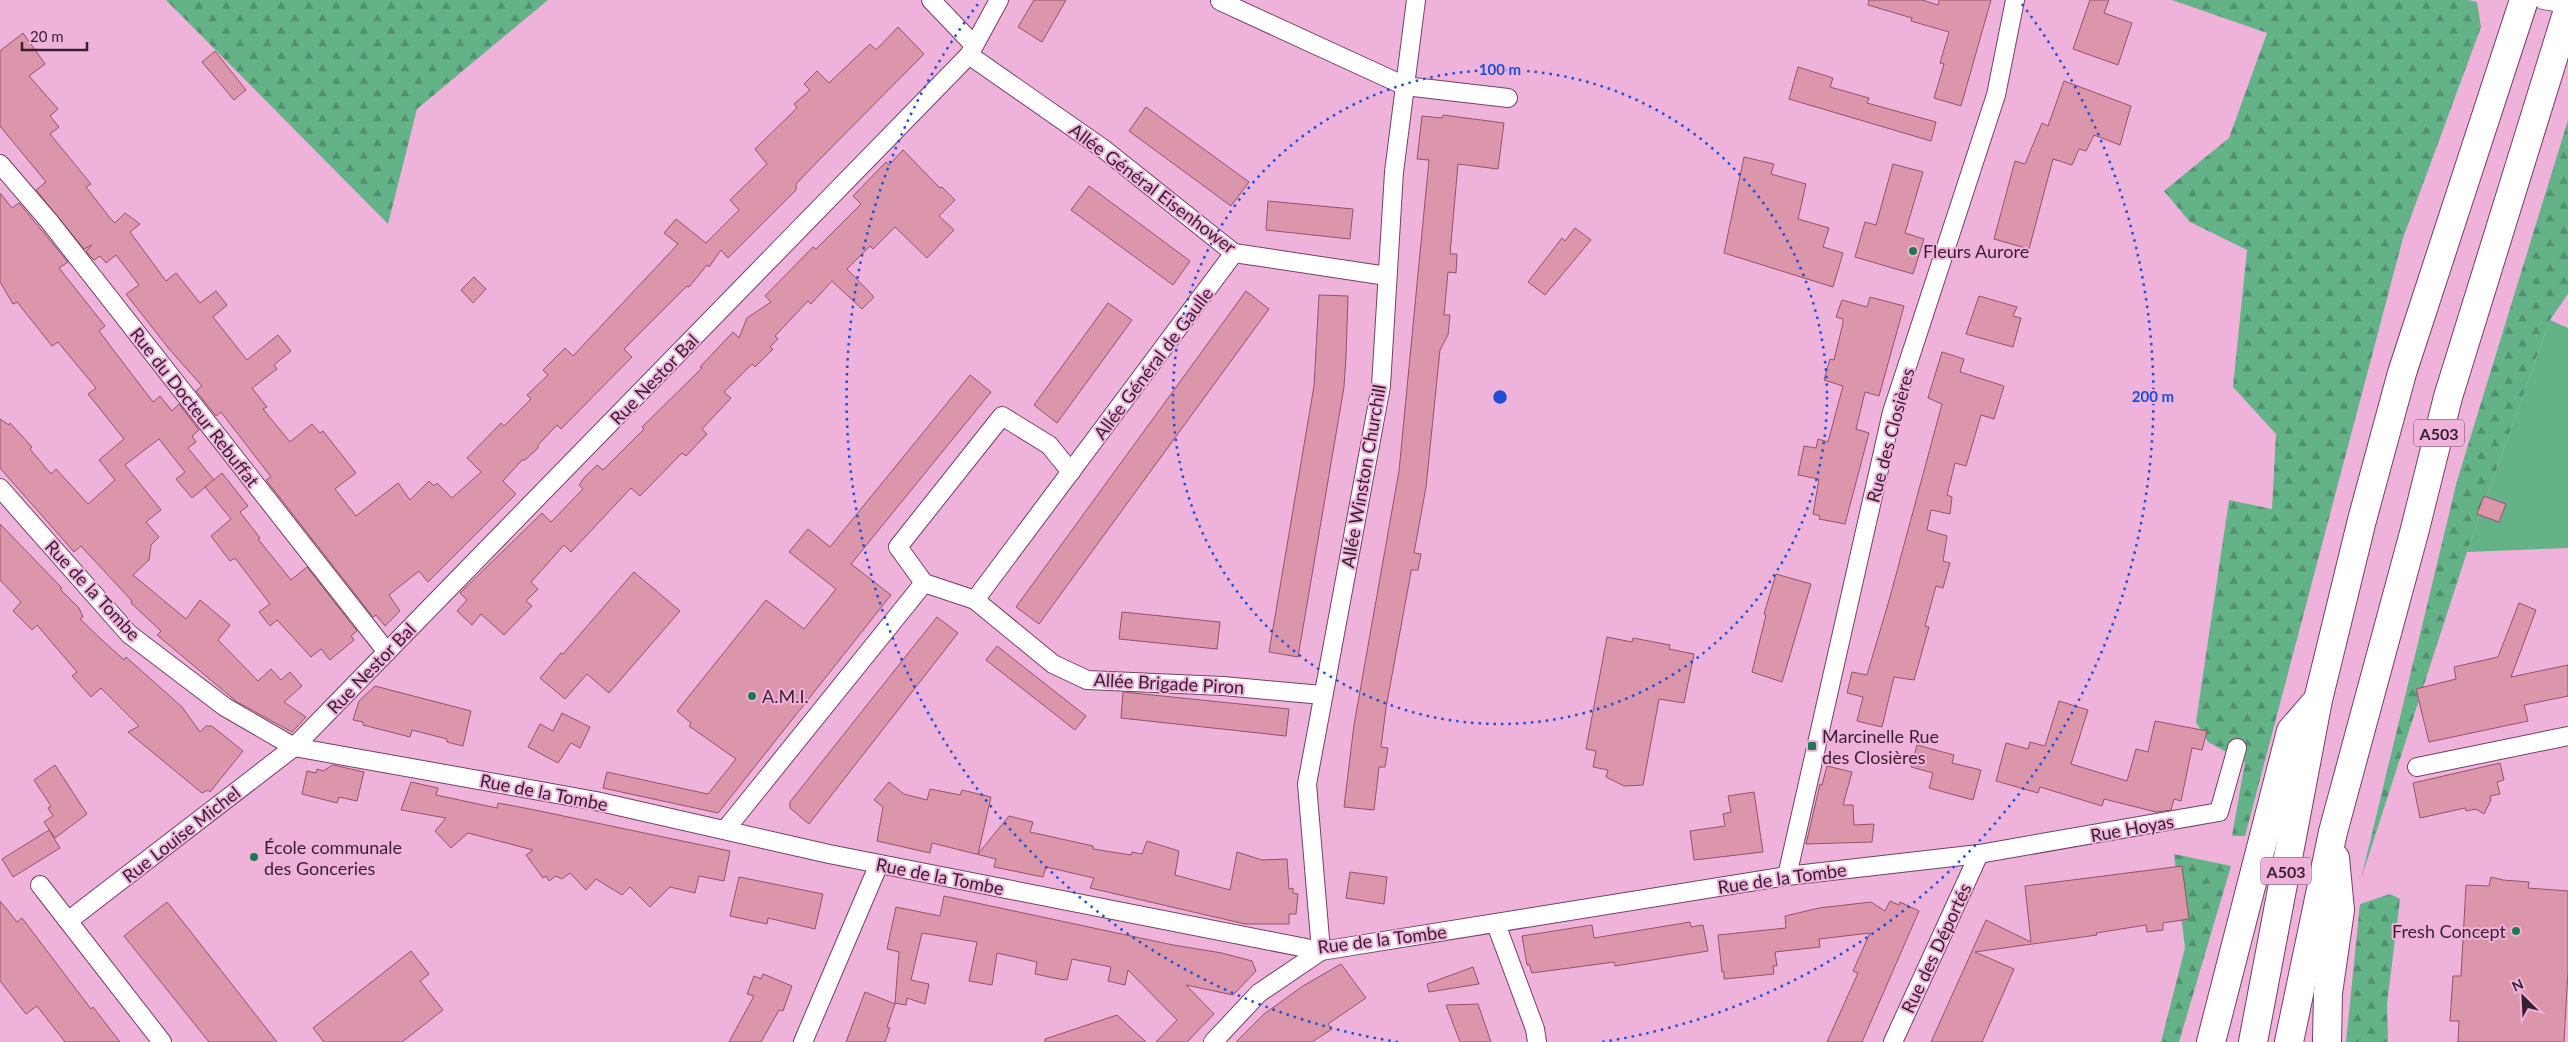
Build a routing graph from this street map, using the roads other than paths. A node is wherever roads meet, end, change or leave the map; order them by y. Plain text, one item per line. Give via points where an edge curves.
1 (930, 0) edge
2 (999, 0) edge
3 (1416, 0) edge
4 (2016, 0) edge
5 (2524, 0) edge
6 (2543, 0) edge
7 (1220, 1) edge
8 (2568, 4) edge
9 (2568, 10) edge
10 (972, 50) junction
11 (1405, 86) junction
12 (1508, 98) dead end
13 (0, 164) edge
14 (1234, 254) junction
15 (1387, 276) junction
16 (1071, 472) junction
17 (0, 488) edge
18 (924, 583) junction
19 (975, 600) junction
20 (387, 652) junction
21 (1322, 695) junction
22 (2318, 700) junction
23 (2568, 736) edge
24 (294, 747) junction
25 (2237, 748) dead end
26 (2417, 767) dead end
27 (725, 830) junction
28 (2333, 832) junction
29 (1979, 854) junction
30 (879, 864) junction
31 (1787, 876) junction
32 (40, 885) dead end
33 (68, 921) junction
34 (1496, 924) junction
35 (1321, 951) junction
36 (162, 1042) edge
37 (803, 1042) edge
38 (1213, 1042) edge
39 (1537, 1042) edge
40 (1893, 1042) edge
41 (2211, 1042) edge
42 (2253, 1042) edge
43 (2289, 1042) edge
44 (2327, 1042) edge

1 - 10 street, Allée Général Eisenhower
2 - 10 street, Rue Nestor Bal
3 - 11 street, Allée Winston Churchill
4 - 31 street, Rue des Closières via 1996,95 1892,412
5 - 22 highway, A503 via 2402,373
6 - 8 street
7 - 11 street
9 - 28 highway, A503 via 2448,398
10 - 14 street, Allée Général Eisenhower via 1105,150
10 - 20 street, Rue Nestor Bal
11 - 12 street
11 - 15 street, Allée Winston Churchill via 1394,172
13 - 20 street, Rue du Docteur Rebuffat via 49,221
14 - 15 street, Allée Général Eisenhower
14 - 16 street, Allée Général de Gaulle
15 - 21 street, Allée Winston Churchill via 1381,386
16 - 18 street via 1050,445 1002,416 898,547
16 - 19 street, Allée Général de Gaulle
17 - 24 street, Rue de la Tombe via 129,634 225,707
18 - 19 street, Allée Brigade Piron
18 - 27 street
19 - 21 street, Allée Brigade Piron via 1052,664 1088,680 1223,686
20 - 24 street, Rue Nestor Bal
21 - 35 street, Allée Winston Churchill via 1307,784
22 - 41 highway via 2291,731
22 - 42 highway, A503
23 - 26 street
24 - 27 street, Rue de la Tombe via 596,801
24 - 33 street, Rue Louise Michel
25 - 29 street, Rue Hoyas via 2219,812
27 - 30 street, Rue de la Tombe
28 - 43 highway, A503
28 - 44 highway via 2340,910 2328,994
29 - 31 street, Rue de la Tombe
29 - 40 street, Rue des Déportés
30 - 35 street, Rue de la Tombe
30 - 37 street
31 - 34 street, Rue de la Tombe
32 - 33 street
33 - 36 street
34 - 35 street, Rue de la Tombe
34 - 39 street
35 - 38 street via 1259,993

